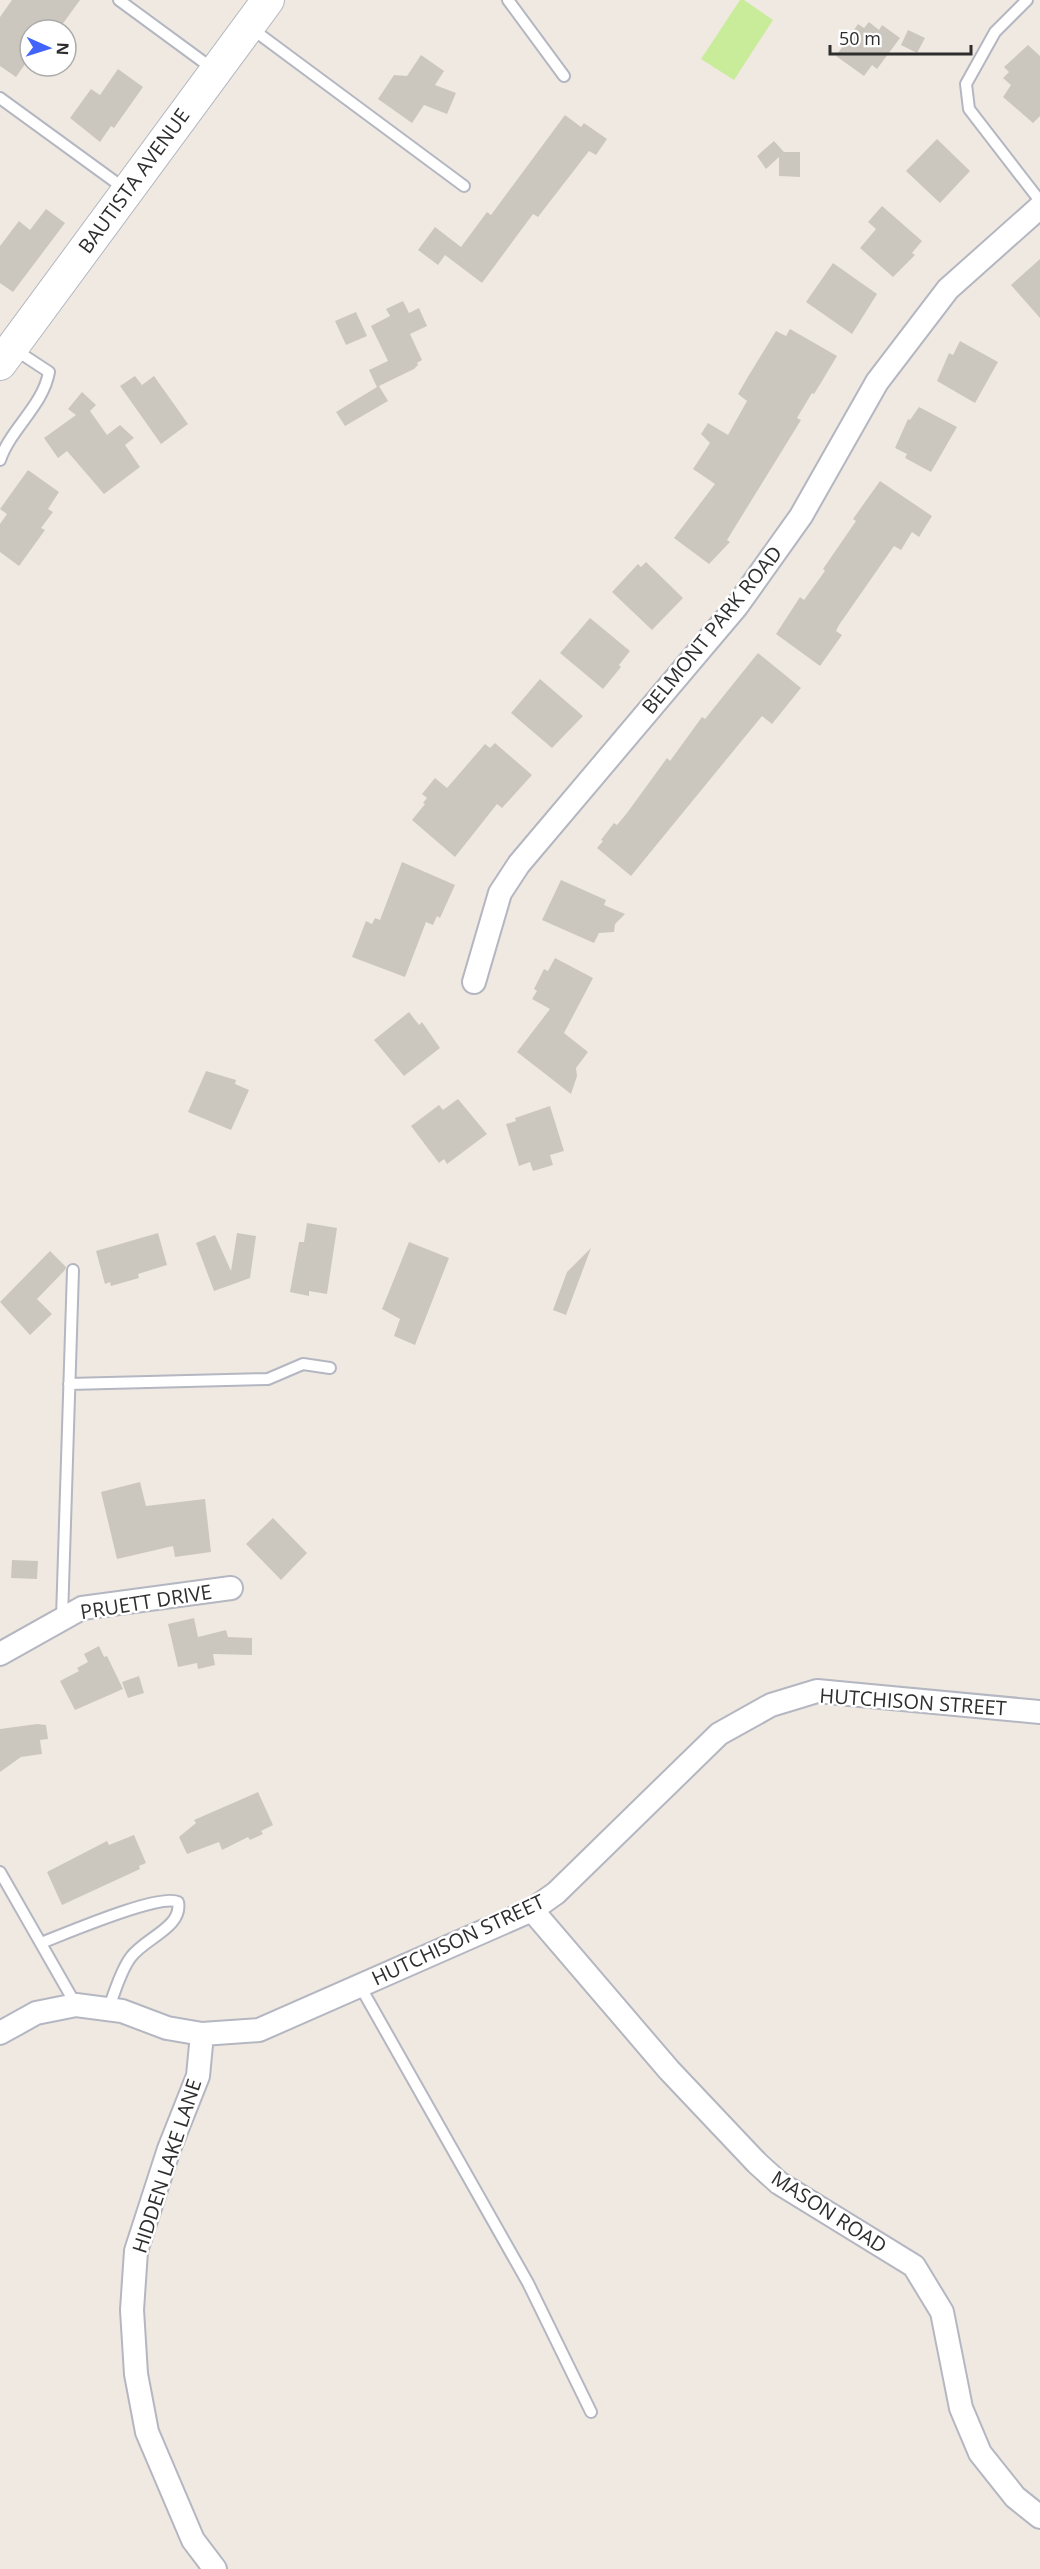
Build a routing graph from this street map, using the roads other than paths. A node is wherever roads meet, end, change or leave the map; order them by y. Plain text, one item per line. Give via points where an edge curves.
1 (119, 0) edge
2 (268, 0) edge
3 (508, 0) edge
4 (1027, 0) edge
5 (249, 26) junction
6 (214, 70) junction
7 (564, 76) dead end
8 (1, 102) edge
9 (464, 186) dead end
10 (128, 190) junction
11 (1040, 201) edge
12 (1040, 207) edge
13 (6, 356) edge
14 (0, 460) edge
15 (474, 981) dead end
16 (73, 1270) dead end
17 (330, 1368) dead end
18 (69, 1384) junction
19 (231, 1588) dead end
20 (63, 1618) junction
21 (0, 1654) edge
22 (1040, 1712) edge
23 (1, 1874) edge
24 (532, 1910) junction
25 (41, 1943) junction
26 (360, 1986) junction
27 (76, 2005) junction
28 (108, 2009) junction
29 (0, 2033) edge
30 (201, 2034) junction
31 (591, 2412) dead end
32 (1040, 2517) edge
33 (214, 2569) edge

1 - 6 lane
2 - 5 street, BAUTISTA AVENUE
3 - 7 lane
4 - 11 lane via 995,32 966,84 969,109
5 - 6 street, BAUTISTA AVENUE
5 - 9 lane
6 - 10 street, BAUTISTA AVENUE
8 - 10 lane
10 - 13 street, BAUTISTA AVENUE
12 - 15 street, BELMONT PARK ROAD via 948,289 877,382 801,516 737,606 519,864 500,893
13 - 14 lane via 49,372 46,389 18,426
16 - 18 lane
17 - 18 lane via 303,1364 268,1379
18 - 20 lane
19 - 20 street, PRUETT DRIVE via 82,1608
20 - 21 street, PRUETT DRIVE
22 - 24 street, HUTCHISON STREET via 817,1691 771,1705 719,1734 556,1893
23 - 25 lane
24 - 26 street, HUTCHISON STREET
24 - 32 street, MASON ROAD via 669,2070 757,2163 780,2183 914,2266 942,2312 961,2408 980,2453 1015,2497
25 - 27 lane
25 - 28 lane via 150,1903 171,1899 178,1902 176,1920 145,1941 129,1958
26 - 30 street, HUTCHISON STREET via 259,2031
26 - 31 lane via 528,2283
27 - 28 street, HUTCHISON STREET
27 - 29 street, HUTCHISON STREET via 36,2013
28 - 30 street, HUTCHISON STREET via 167,2028
30 - 33 street, HIDDEN LAKE LANE via 198,2076 136,2251 132,2310 136,2374 147,2432 193,2540

